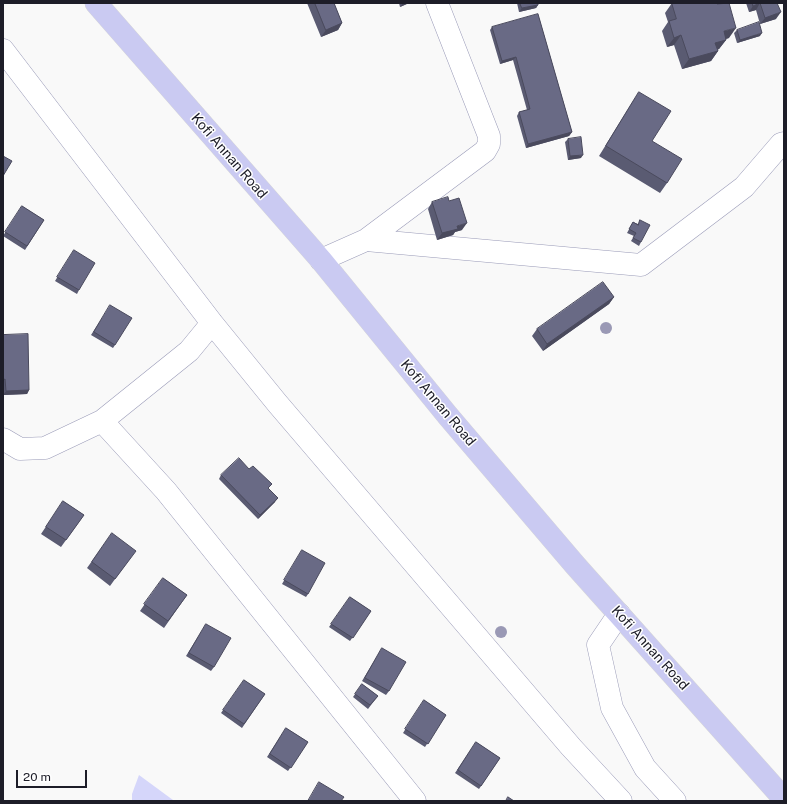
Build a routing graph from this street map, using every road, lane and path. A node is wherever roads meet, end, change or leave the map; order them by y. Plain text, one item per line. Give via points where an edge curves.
1 (96, 3) edge
2 (437, 3) edge
3 (3, 50) edge
4 (784, 143) edge
5 (366, 240) junction
6 (321, 260) junction
7 (212, 324) junction
8 (102, 421) junction
9 (3, 439) edge
10 (619, 614) junction
11 (784, 799) edge
12 (415, 801) edge
13 (621, 801) edge
14 (675, 801) edge

1 - 6 main road, Kofi Annan Road
2 - 5 street via 489,136 489,144 485,151
3 - 7 street
4 - 5 street via 744,187 641,265
5 - 6 street
6 - 10 main road, Kofi Annan Road via 448,416
7 - 8 street via 189,351
7 - 13 street via 570,747
8 - 9 street via 45,448 20,449
8 - 12 street via 166,491
10 - 11 main road, Kofi Annan Road
10 - 14 street via 598,645 612,708 645,768

